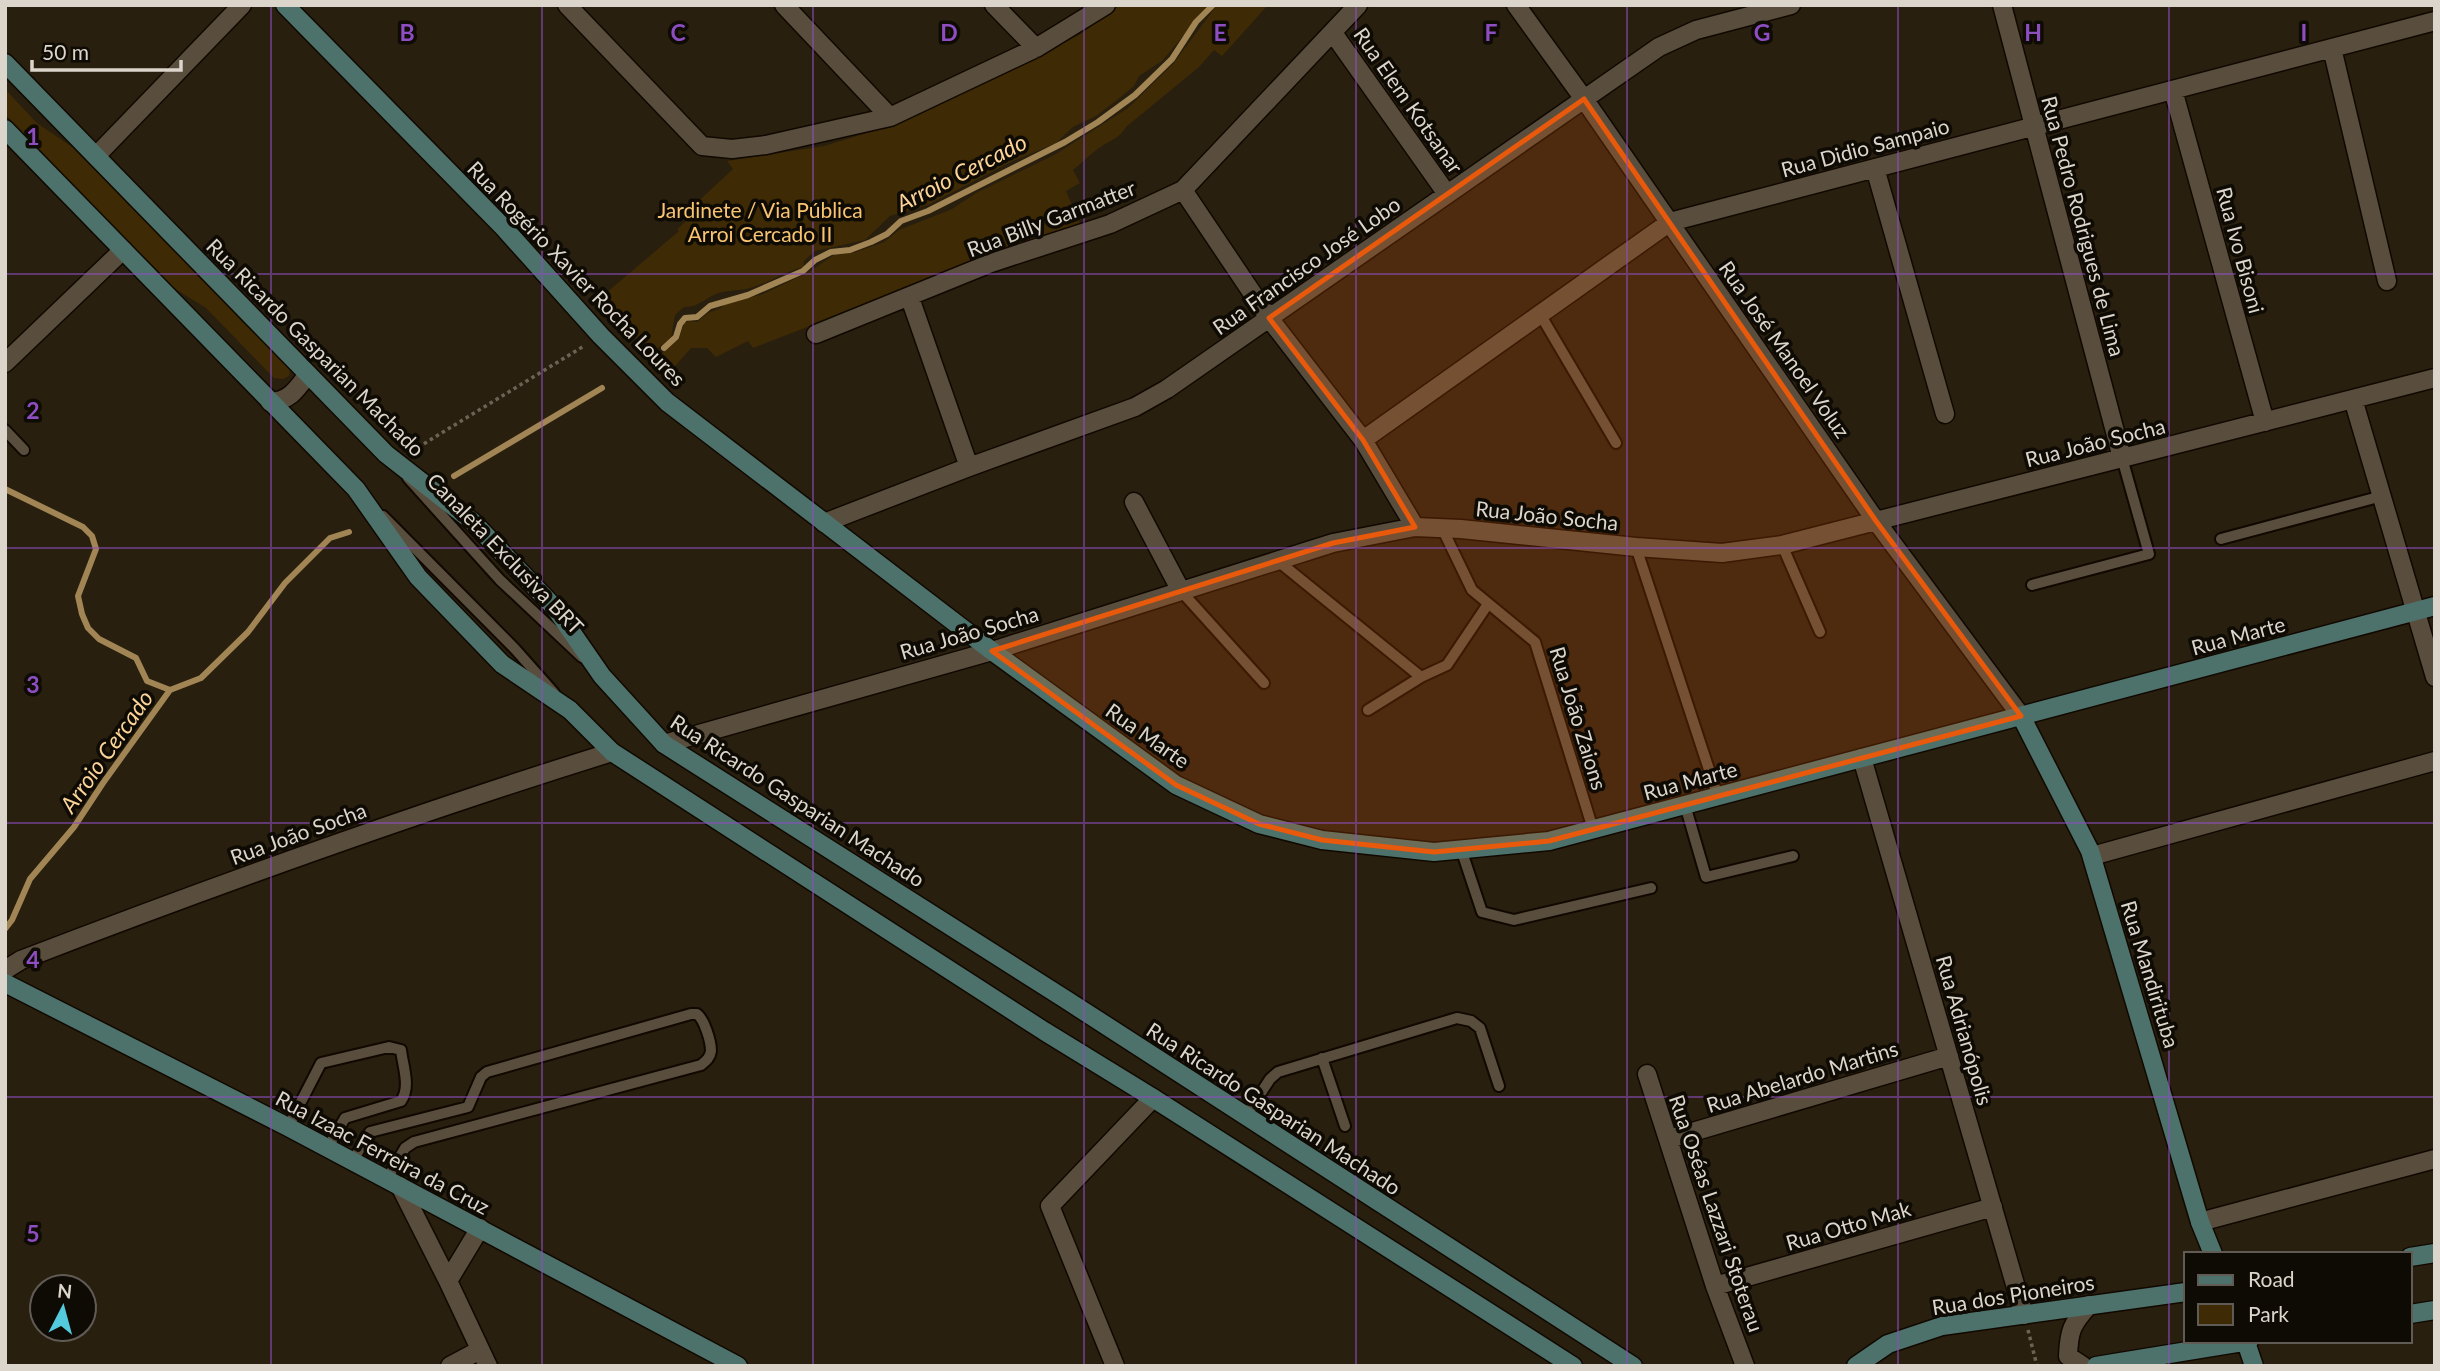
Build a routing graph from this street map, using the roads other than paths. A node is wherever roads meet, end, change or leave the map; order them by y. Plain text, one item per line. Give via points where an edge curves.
1 (242, 5) edge
2 (285, 5) edge
3 (567, 5) edge
4 (784, 5) edge
5 (994, 5) edge
6 (1106, 5) edge
7 (1358, 5) edge
8 (1516, 5) edge
9 (1791, 5) edge
10 (2002, 5) edge
11 (2435, 21) edge
12 (1333, 33) junction
13 (1035, 48) junction
14 (2332, 48) junction
15 (5, 63) edge
16 (2173, 90) junction
17 (1584, 99) junction
18 (890, 117) junction
19 (2033, 126) junction
20 (5, 129) edge
21 (96, 156) junction
22 (1875, 168) junction
23 (1183, 190) junction
24 (1447, 194) junction
25 (1670, 222) junction
26 (123, 250) junction
27 (2387, 281) dead end
28 (910, 298) junction
29 (1540, 314) junction
30 (1269, 318) junction
31 (816, 334) dead end
32 (5, 363) edge
33 (308, 374) junction
34 (2435, 378) edge
35 (2353, 399) junction
36 (270, 401) junction
37 (1945, 414) dead end
38 (2265, 422) junction
39 (5, 430) edge
40 (1363, 440) junction
41 (1616, 443) dead end
42 (24, 450) dead end
43 (2122, 458) junction
44 (970, 467) junction
45 (2382, 496) junction
46 (1134, 502) dead end
47 (1876, 521) junction
48 (824, 523) junction
49 (1415, 527) junction
50 (1442, 528) junction
51 (2221, 539) dead end
52 (1782, 545) junction
53 (1636, 547) junction
54 (1278, 561) junction
55 (2032, 585) dead end
56 (1181, 592) junction
57 (1489, 604) junction
58 (2435, 606) edge
59 (2415, 611) junction
60 (1820, 632) dead end
61 (992, 650) junction
62 (1421, 677) junction
63 (2435, 677) edge
64 (1264, 683) dead end
65 (1368, 710) dead end
66 (2021, 716) junction
67 (664, 744) junction
68 (612, 752) junction
69 (1862, 758) junction
70 (2435, 761) edge
71 (1718, 797) junction
72 (1685, 805) junction
73 (1594, 829) junction
74 (1461, 849) junction
75 (1793, 856) dead end
76 (2092, 856) junction
77 (1651, 888) dead end
78 (5, 970) edge
79 (5, 983) edge
80 (1949, 1056) junction
81 (1322, 1058) junction
82 (1647, 1074) dead end
83 (1499, 1086) dead end
84 (1153, 1098) junction
85 (1246, 1116) junction
86 (1345, 1126) dead end
87 (288, 1127) junction
88 (1669, 1139) junction
89 (327, 1149) junction
90 (2435, 1159) edge
91 (352, 1161) junction
92 (393, 1183) junction
93 (1993, 1207) junction
94 (2200, 1222) junction
95 (480, 1228) junction
96 (2212, 1252) edge
97 (2435, 1253) edge
98 (2412, 1257) edge
99 (448, 1281) junction
100 (1715, 1286) junction
101 (2184, 1292) edge
102 (2089, 1304) junction
103 (2024, 1315) junction
104 (2235, 1343) edge
105 (2248, 1343) edge
106 (484, 1358) edge
107 (450, 1366) edge
108 (738, 1366) edge
109 (1115, 1366) edge
110 (1573, 1366) edge
111 (1633, 1366) edge
112 (1745, 1366) edge
113 (1856, 1366) edge
114 (2083, 1366) edge
115 (2096, 1366) edge
116 (2254, 1366) edge

1 - 21 street
2 - 48 street, Rua Rogério Xavier Rocha Loures via 667,402
3 - 18 street via 702,146 766,145
4 - 18 street
5 - 13 street
6 - 13 street
7 - 12 street, Rua Billy Garmatter
8 - 17 street, Rua José Manoel Voluz
9 - 17 street, Rua Francisco José Lobo via 1696,30 1659,47
10 - 19 street, Rua Pedro Rodrigues de Lima
11 - 14 street, Rua Didio Sampaio
12 - 23 street, Rua Billy Garmatter
12 - 24 street, Rua Elem Kotsanar
13 - 18 street
14 - 16 street, Rua Didio Sampaio
14 - 27 street
15 - 21 street, Rua Ricardo Gasparian Machado
16 - 19 street, Rua Didio Sampaio
16 - 38 street, Rua Ivo Bisoni
17 - 24 street, Rua Francisco José Lobo
17 - 25 street, Rua José Manoel Voluz
19 - 22 street, Rua Didio Sampaio
19 - 43 street, Rua Pedro Rodrigues de Lima
20 - 26 street
21 - 33 street, Rua Ricardo Gasparian Machado
22 - 25 street, Rua Didio Sampaio
22 - 37 street
23 - 28 street, Rua Billy Garmatter via 1110,224 991,263
23 - 30 street
24 - 30 street, Rua Francisco José Lobo
25 - 29 street, Rua Didio Sampaio
25 - 47 street, Rua José Manoel Voluz
26 - 32 street
26 - 36 street
28 - 31 street, Rua Billy Garmatter
28 - 44 street
29 - 40 street, Rua Didio Sampaio
29 - 41 lane
30 - 40 street
30 - 44 street, Rua Francisco José Lobo via 1135,407
33 - 36 street via 291,396
33 - 67 street, Rua Ricardo Gasparian Machado via 391,458 482,531 555,608 602,676
34 - 35 street, Rua João Socha
35 - 38 street, Rua João Socha
35 - 45 street
36 - 68 street via 356,489 418,577 502,664 570,710
38 - 43 street, Rua João Socha
39 - 42 lane
40 - 49 street
43 - 47 street, Rua João Socha
43 - 55 lane via 2148,554
44 - 48 street, Rua Francisco José Lobo
45 - 51 lane
45 - 59 street
46 - 56 street
47 - 52 street, Rua João Socha
47 - 66 street, Rua José Manoel Voluz
48 - 61 street, Rua Rogério Xavier Rocha Loures
49 - 50 street, Rua João Socha
49 - 54 street, Rua João Socha via 1333,543
50 - 53 street, Rua João Socha
50 - 57 lane, Rua João Zaions via 1472,590
52 - 53 street, Rua João Socha via 1722,553
52 - 60 lane
53 - 71 lane
54 - 56 street, Rua João Socha
54 - 62 lane
56 - 61 street, Rua João Socha
56 - 64 lane
57 - 62 lane via 1447,665
57 - 73 lane, Rua João Zaions via 1535,642
58 - 59 street, Rua Marte
59 - 63 street
59 - 66 street, Rua Marte
61 - 67 street, Rua João Socha
61 - 74 street, Rua Marte via 1176,785 1259,824 1322,840 1434,852
62 - 65 lane
66 - 69 street, Rua Marte
66 - 76 street, Rua Mandirituba
67 - 85 street, Rua Ricardo Gasparian Machado
68 - 78 street, Rua João Socha via 221,884
68 - 84 street
69 - 71 street, Rua Marte
69 - 80 street, Rua Adrianópolis
70 - 76 street
71 - 72 street, Rua Marte
72 - 73 street, Rua Marte
72 - 75 lane via 1706,877
73 - 74 street, Rua Marte via 1549,841
74 - 77 lane via 1482,912 1514,920
76 - 94 street, Rua Mandirituba
79 - 87 street, Rua Izaac Ferreira da Cruz
80 - 88 street, Rua Abelardo Martins
80 - 93 street, Rua Adrianópolis
81 - 83 lane via 1457,1018 1480,1028
81 - 85 lane via 1278,1072
81 - 86 lane
82 - 88 street, Rua Oséas Lazzari Stoterau
84 - 109 street via 1050,1206
84 - 110 street
85 - 111 street, Rua Ricardo Gasparian Machado
87 - 89 street, Rua Izaac Ferreira da Cruz
87 - 89 lane via 321,1063 389,1046 401,1051 406,1089 401,1101 345,1118
88 - 100 street, Rua Oséas Lazzari Stoterau
89 - 91 street, Rua Izaac Ferreira da Cruz
90 - 94 street
91 - 92 street, Rua Izaac Ferreira da Cruz
91 - 92 lane via 370,1132 468,1107 487,1072 691,1014 701,1017 711,1052 701,1065 414,1142 405,1147
92 - 95 street, Rua Izaac Ferreira da Cruz
92 - 99 street
93 - 100 street, Rua Otto Mak
93 - 103 street, Rua Adrianópolis
94 - 96 street, Rua Mandirituba
95 - 99 street
95 - 108 street, Rua Izaac Ferreira da Cruz
97 - 98 street
99 - 106 street
100 - 112 street, Rua Oséas Lazzari Stoterau
101 - 102 street, Rua dos Pioneiros
102 - 103 street, Rua dos Pioneiros
102 - 114 street via 2073,1323 2069,1337 2068,1356
103 - 113 street, Rua dos Pioneiros via 1942,1326 1888,1344
104 - 115 street
105 - 116 street
106 - 107 street

